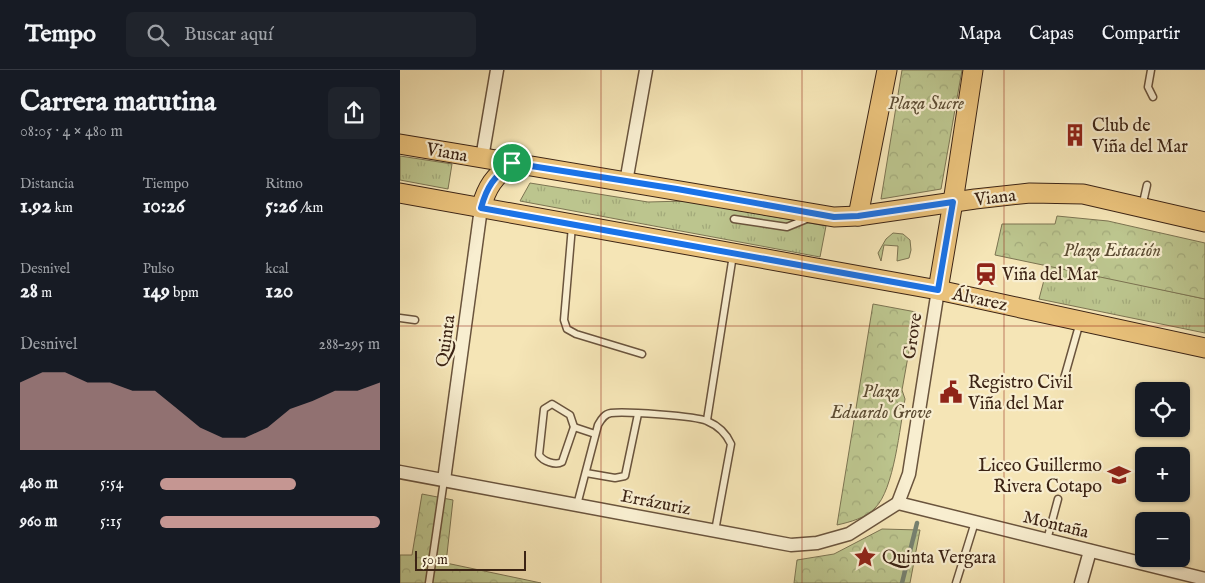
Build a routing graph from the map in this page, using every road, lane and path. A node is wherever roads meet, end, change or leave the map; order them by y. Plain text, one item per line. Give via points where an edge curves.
1 (497, 70) edge
2 (646, 70) edge
3 (887, 70) edge
4 (973, 70) edge
5 (1152, 70) edge
6 (1153, 97) dead end
7 (400, 144) edge
8 (482, 158) junction
9 (512, 163) junction
10 (626, 182) junction
11 (1147, 185) dead end
12 (400, 193) edge
13 (953, 202) junction
14 (481, 208) junction
15 (1142, 208) junction
16 (820, 214) junction
17 (858, 216) junction
18 (734, 219) dead end
19 (1205, 222) edge
20 (572, 224) junction
21 (733, 254) junction
22 (938, 290) junction
23 (400, 318) edge
24 (415, 320) dead end
25 (1080, 321) junction
26 (1205, 348) edge
27 (642, 354) dead end
28 (1064, 382) dead end
29 (638, 414) junction
30 (707, 420) junction
31 (574, 427) junction
32 (595, 434) junction
33 (400, 472) edge
34 (586, 473) junction
35 (444, 480) junction
36 (1058, 499) dead end
37 (898, 504) junction
38 (578, 506) junction
39 (975, 522) junction
40 (715, 531) junction
41 (1047, 540) junction
42 (1090, 550) junction
43 (1183, 578) edge
44 (1205, 579) edge
45 (429, 583) edge
46 (956, 583) edge
47 (1081, 583) edge

1 - 8 street
2 - 10 street
3 - 17 main road
4 - 13 main road
5 - 6 lane via 1148,88
7 - 8 main road, Viana
8 - 9 main road, Viana
9 - 10 main road, Viana
9 - 14 main road via 486,190
10 - 16 main road, Viana
11 - 15 lane
12 - 14 main road, Álvarez
13 - 15 main road, Viana via 1030,193 1083,194
13 - 17 main road, Viana
13 - 22 main road
14 - 20 main road, Álvarez
14 - 35 street, Quinta
15 - 19 main road, Viana
16 - 17 main road, Viana
16 - 18 lane via 787,227
20 - 21 main road, Álvarez
20 - 27 lane via 564,320 568,329
21 - 22 main road, Álvarez
21 - 30 lane
22 - 25 main road, Álvarez
22 - 37 street, Grove via 909,474
23 - 24 lane
25 - 26 main road, Álvarez
25 - 28 lane
29 - 30 lane
29 - 32 lane via 611,413 604,416
29 - 34 lane via 625,476 615,478
30 - 40 lane via 726,432 732,444
31 - 31 lane via 562,462 556,464 542,458 539,451 544,409 552,404 570,414
31 - 32 lane
32 - 34 lane
33 - 35 street, Errázuriz
34 - 38 lane
35 - 38 street, Errázuriz
35 - 45 lane
36 - 41 lane
37 - 39 street, Montaña
37 - 40 street, Errázuriz via 849,534 818,543 791,545
38 - 40 street, Errázuriz
39 - 41 street, Montaña
39 - 46 lane
41 - 42 street, Montaña
42 - 43 street, Montaña
42 - 47 street
43 - 44 street, Montaña

